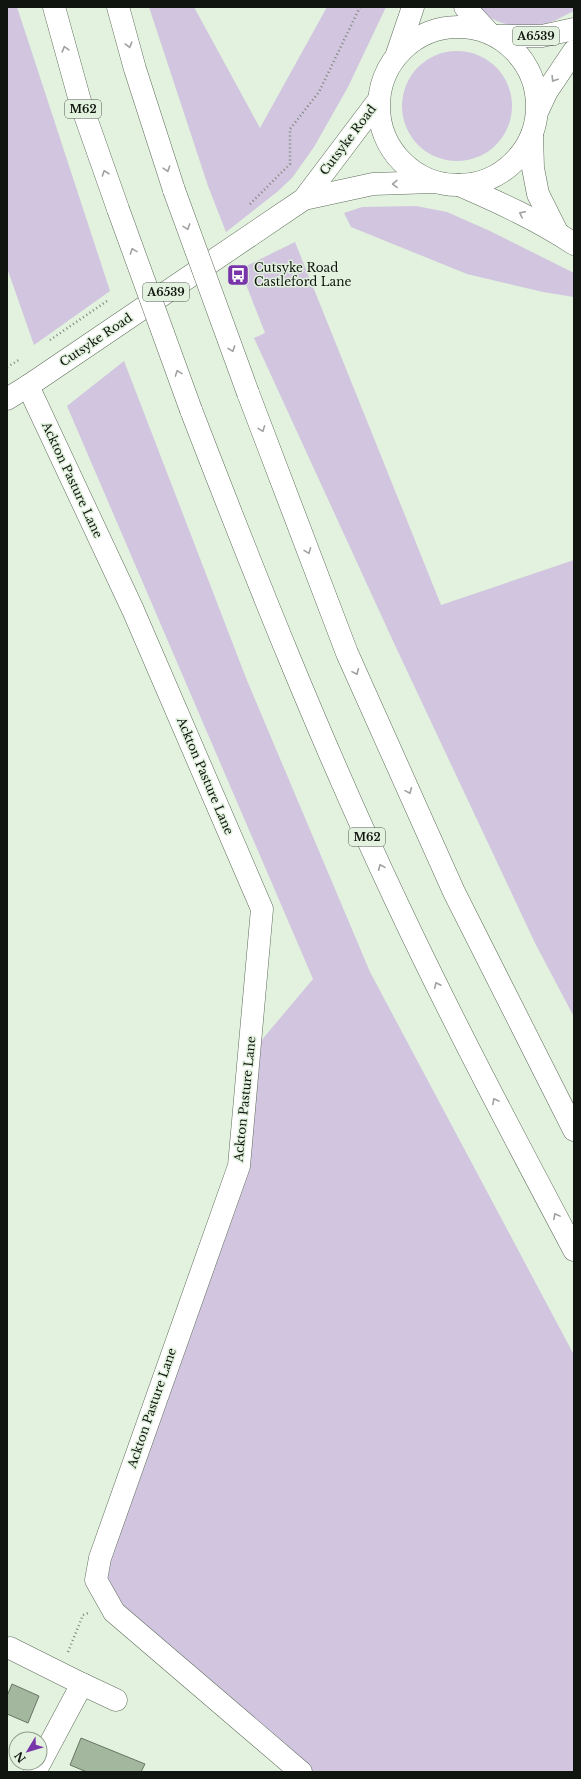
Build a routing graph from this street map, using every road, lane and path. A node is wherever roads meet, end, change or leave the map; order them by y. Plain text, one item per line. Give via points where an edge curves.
1 (54, 7) edge
2 (118, 7) edge
3 (360, 7) edge
4 (414, 7) edge
5 (465, 7) edge
6 (574, 29) edge
7 (492, 34) junction
8 (574, 51) edge
9 (397, 54) junction
10 (378, 101) junction
11 (538, 110) junction
12 (532, 135) junction
13 (434, 182) junction
14 (459, 185) junction
15 (304, 199) junction
16 (245, 210) dead end
17 (565, 238) edge
18 (113, 297) dead end
19 (48, 341) dead end
20 (24, 358) dead end
21 (7, 367) edge
22 (28, 386) junction
23 (7, 399) edge
24 (574, 1130) edge
25 (574, 1250) edge
26 (114, 1612) junction
27 (10, 1648) dead end
28 (60, 1673) junction
29 (82, 1684) junction
30 (116, 1700) dead end
31 (35, 1772) edge
32 (302, 1772) edge

25 -> 1 main road, M62, bridge via 469,1051 397,902 313,715 191,410 80,102
2 -> 24 main road, bridge via 174,190 347,653 454,892
3 - 16 path via 319,92 290,129 290,164
4 - 9 main road
5 - 7 main road
6 - 7 main road, A6539 via 542,36
7 - 9 main road via 461,26 434,29 417,37
7 - 11 main road via 509,44 528,68 535,86
8 -> 11 main road, A6539 via 547,91
9 - 10 main road via 388,67 380,87
10 - 13 main road via 380,128 394,152 415,173
10 - 15 main road, Cutsyke Road / A6539
11 - 12 main road
12 - 14 main road via 519,157 505,170 472,184
12 - 17 main road via 533,168 538,194
13 - 14 main road
13 -> 15 main road, Cutsyke Road / A6539 via 373,184
17 -> 14 main road
15 - 22 main road, Cutsyke Road / A6539
18 - 19 path
20 - 21 path
22 - 23 main road, Cutsyke Road / A6539
22 - 26 main road, Ackton Pasture Lane via 132,610 262,909 239,1166 100,1558 96,1580
26 - 28 path via 92,1611 83,1615
26 - 32 main road, Ackton Pasture Lane
27 - 28 main road
28 - 29 main road
29 - 30 main road
29 - 31 main road

